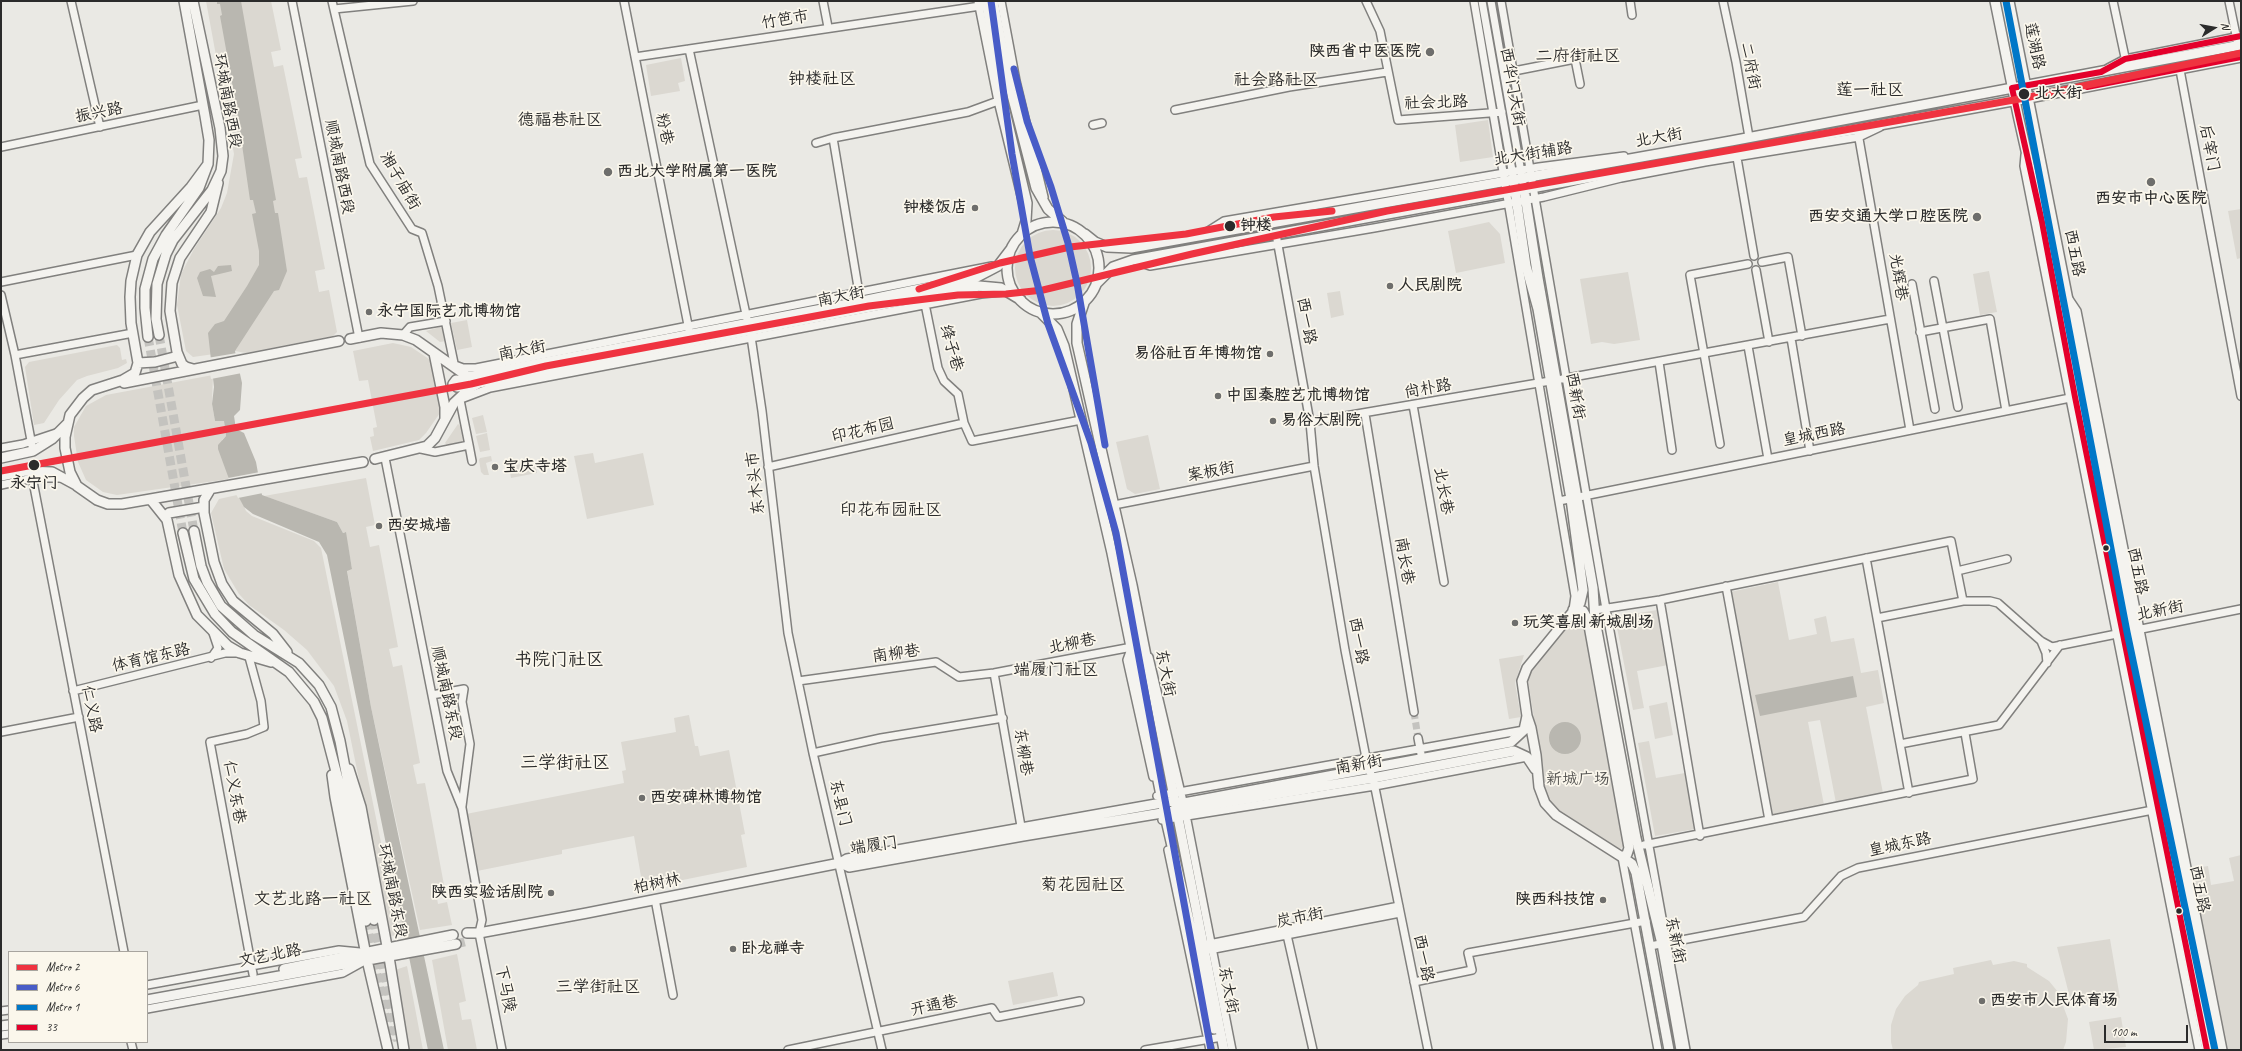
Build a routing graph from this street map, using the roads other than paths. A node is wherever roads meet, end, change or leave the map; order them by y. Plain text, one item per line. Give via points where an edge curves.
1 (71, 1) edge
2 (180, 1) edge
3 (184, 1) edge
4 (193, 1) edge
5 (198, 1) edge
6 (292, 1) edge
7 (332, 1) edge
8 (413, 1) edge
9 (624, 1) edge
10 (823, 1) edge
11 (1000, 1) edge
12 (1366, 1) edge
13 (1474, 1) edge
14 (1482, 1) edge
15 (1491, 1) edge
16 (1501, 1) edge
17 (1630, 1) edge
18 (1722, 1) edge
19 (1995, 1) edge
20 (2009, 1) edge
21 (2113, 1) edge
22 (2229, 1) edge
23 (985, 3) edge
24 (334, 9) junction
25 (1632, 15) dead end
26 (198, 23) junction
27 (828, 27) junction
28 (190, 38) junction
29 (2239, 41) edge
30 (689, 49) junction
31 (635, 57) junction
32 (2241, 57) edge
33 (2126, 63) junction
34 (2180, 70) junction
35 (1514, 71) junction
36 (1387, 72) junction
37 (1580, 84) dead end
38 (2027, 86) junction
39 (2012, 88) junction
40 (2029, 98) junction
41 (2015, 101) junction
42 (1001, 104) junction
43 (203, 105) junction
44 (1175, 110) dead end
45 (1498, 113) junction
46 (1102, 123) dead end
47 (1093, 125) dead end
48 (100, 127) junction
49 (1858, 133) junction
50 (1748, 135) junction
51 (833, 138) junction
52 (816, 143) dead end
53 (1, 147) edge
54 (1736, 154) junction
55 (208, 164) junction
56 (221, 171) junction
57 (1518, 174) junction
58 (1534, 188) junction
59 (1524, 189) junction
60 (1510, 191) junction
61 (1536, 198) junction
62 (1526, 200) junction
63 (1512, 202) junction
64 (1052, 214) junction
65 (1064, 223) junction
66 (1022, 234) junction
67 (1085, 234) junction
68 (1276, 239) junction
69 (1011, 249) junction
70 (137, 256) junction
71 (1754, 256) junction
72 (1762, 262) junction
73 (1748, 264) junction
74 (1756, 270) junction
75 (1934, 281) dead end
76 (1, 282) edge
77 (1096, 284) junction
78 (1912, 284) dead end
79 (1010, 292) junction
80 (1, 295) edge
81 (861, 297) junction
82 (1021, 300) junction
83 (1084, 303) junction
84 (925, 304) junction
85 (1041, 313) junction
86 (1890, 319) junction
87 (446, 321) junction
88 (749, 326) junction
89 (1942, 327) junction
90 (689, 330) junction
91 (1920, 332) junction
92 (133, 334) junction
93 (159, 335) tunnel mouth
94 (403, 335) junction
95 (1802, 336) junction
96 (148, 337) tunnel mouth
97 (1792, 338) junction
98 (354, 339) joint
99 (339, 341) dead end
100 (1769, 342) junction
101 (1748, 346) junction
102 (1704, 354) junction
103 (15, 355) junction
104 (178, 356) junction
105 (438, 356) junction
106 (1659, 362) junction
107 (138, 363) junction
108 (455, 366) junction
109 (195, 369) junction
110 (480, 379) junction
111 (1558, 380) junction
112 (1538, 384) junction
113 (107, 386) junction
114 (2241, 396) edge
115 (2073, 398) junction
116 (459, 400) junction
117 (1413, 405) junction
118 (1958, 407) dead end
119 (1935, 409) dead end
120 (2006, 411) junction
121 (1365, 414) junction
122 (445, 420) junction
123 (1081, 420) junction
124 (1310, 422) junction
125 (67, 424) junction
126 (964, 424) junction
127 (1910, 430) junction
128 (60, 431) junction
129 (31, 441) junction
130 (1720, 444) dead end
131 (469, 446) junction
132 (1, 448) edge
133 (420, 449) junction
134 (1672, 450) dead end
135 (33, 451) junction
136 (1810, 451) junction
137 (1, 458) edge
138 (384, 458) junction
139 (375, 459) dead end
140 (1768, 459) junction
141 (472, 461) dead end
142 (363, 462) dead end
143 (1314, 466) junction
144 (768, 467) junction
145 (32, 475) junction
146 (1, 476) edge
147 (73, 483) junction
148 (1, 485) edge
149 (210, 490) junction
150 (1578, 497) junction
151 (151, 500) junction
152 (1559, 501) junction
153 (1114, 505) junction
154 (204, 507) junction
155 (165, 516) junction
156 (194, 531) tunnel mouth
157 (183, 533) tunnel mouth
158 (1866, 558) junction
159 (2007, 559) dead end
160 (1957, 571) junction
161 (1444, 582) dead end
162 (1726, 586) junction
163 (1593, 588) junction
164 (1660, 600) junction
165 (1963, 601) junction
166 (1606, 609) junction
167 (1573, 610) junction
168 (1595, 610) junction
169 (2241, 610) edge
170 (1877, 618) junction
171 (1592, 620) junction
172 (2137, 630) junction
173 (212, 631) junction
174 (788, 633) joint
175 (2120, 633) junction
176 (2042, 642) junction
177 (2060, 645) junction
178 (1132, 646) junction
179 (240, 653) junction
180 (249, 657) junction
181 (290, 657) junction
182 (211, 658) junction
183 (2047, 663) junction
184 (278, 664) junction
185 (994, 673) junction
186 (798, 681) junction
187 (73, 691) junction
188 (432, 696) junction
189 (1414, 712) tunnel mouth
190 (1527, 716) junction
191 (79, 717) junction
192 (1003, 718) junction
193 (1, 732) edge
194 (1965, 733) junction
195 (1418, 738) tunnel mouth
196 (328, 740) junction
197 (340, 741) junction
198 (1900, 744) junction
199 (813, 753) junction
200 (1421, 754) junction
201 (1367, 764) junction
202 (1536, 772) junction
203 (1374, 782) junction
204 (1908, 793) junction
205 (1175, 795) junction
206 (1160, 799) junction
207 (462, 808) junction
208 (2163, 808) junction
209 (1182, 812) junction
210 (1164, 816) junction
211 (1769, 820) junction
212 (1022, 832) junction
213 (1700, 836) junction
214 (1634, 841) junction
215 (1648, 845) junction
216 (1622, 857) junction
217 (840, 863) junction
218 (655, 900) junction
219 (1399, 909) junction
220 (1646, 921) junction
221 (1634, 923) junction
222 (479, 933) junction
223 (1287, 935) junction
224 (468, 937) tunnel mouth
225 (454, 940) tunnel mouth
226 (1665, 944) junction
227 (1650, 946) junction
228 (1208, 947) junction
229 (124, 951) edge
230 (388, 953) junction
231 (366, 956) junction
232 (252, 970) junction
233 (1414, 982) junction
234 (148, 985) edge
235 (148, 994) edge
236 (673, 995) dead end
237 (148, 1000) edge
238 (1080, 1001) dead end
239 (148, 1009) edge
240 (878, 1032) junction
241 (1215, 1038) junction
242 (388, 1050) edge
243 (404, 1050) edge
244 (502, 1050) edge
245 (788, 1050) edge
246 (882, 1050) edge
247 (1145, 1050) edge
248 (1210, 1050) edge
249 (1218, 1050) edge
250 (1224, 1050) edge
251 (1232, 1050) edge
252 (1312, 1050) edge
253 (1428, 1050) edge
254 (1658, 1050) edge
255 (1669, 1050) edge
256 (1681, 1050) edge
257 (1686, 1050) edge
258 (2199, 1050) edge
259 (2207, 1050) edge
260 (2216, 1050) edge
261 (2223, 1050) edge

1 - 48 street
2 - 28 main road, 环城南路西段
3 - 28 main road, 环城南路西段
4 - 26 main road, 环城南路西段
5 - 26 main road, 环城南路西段
6 - 98 street, 顺城南路西段
7 - 24 street, 湘子庙街
8 - 24 street
9 - 31 street, 粉巷
10 - 27 street
11 - 64 street via 1040,182
12 - 36 street, 社会北路 via 1380,31
13 - 45 street
14 - 45 street, 西华门大街
15 - 57 street, 西华门大街
16 - 35 street
17 - 25 street
18 - 50 street, 二府街 via 1736,62
19 - 39 main road, 莲湖路
20 - 38 main road, 莲湖路
21 - 33 street
22 - 29 street
23 - 27 street, 竹笆市
23 - 42 main road
23 - 64 main road via 1012,91 1036,188
24 - 87 street, 湘子庙街 via 370,164 412,229 422,233
26 - 56 main road, 环城南路西段 via 220,128 223,156
27 - 30 street, 竹笆市
28 - 43 main road, 环城南路西段
29 - 33 main road, 北大街
30 - 31 street, 竹笆市
30 - 88 street, 东木头市
31 - 90 street, 粉巷
32 - 34 main road, 北大街
33 - 38 main road, 北大街 via 2101,72
34 - 40 main road, 北大街
34 - 114 street, 后宰门
35 - 37 street via 1575,59
35 - 57 street
36 - 44 street via 1289,87
36 - 45 street, 社会北路 via 1398,120
38 - 39 main road, 北大街
38 - 40 main road, 莲湖路
39 - 41 main road, 莲湖路
39 - 50 main road, 北大街
40 - 41 main road, 北大街
40 - 172 main road, 西五路
41 - 49 main road, 北大街 via 1888,123
41 - 115 main road, 西五路 via 2042,222
42 - 51 street
42 - 66 main road via 1026,196 1026,221
43 - 48 street, 振兴路
43 - 55 main road, 环城南路西段 via 208,140
45 - 57 street, 西华门大街
46 - 47 street
48 - 53 street, 振兴路
49 - 54 main road, 北大街
49 - 86 street, 光辉巷
50 - 57 main road, 北大街
51 - 52 street
51 - 81 street
54 - 58 main road, 北大街
54 - 61 street
54 - 71 street
55 - 70 main road via 191,187 154,227
55 - 96 main road, 环城南路西段 via 199,188 152,259 145,289
56 - 93 main road, 环城南路西段 via 212,190 173,240 166,254 157,284 156,313
56 - 104 main road via 211,212 180,258 172,283 171,321
57 - 58 street
57 - 59 street, 西新街
57 - 60 main road, 西新街
57 - 67 main road, 北大街 via 1119,249 1101,245
58 - 59 main road, 北大街
58 - 61 street
59 - 60 main road, 北大街
59 - 62 main road, 西新街
60 - 63 main road, 西新街
60 - 68 main road, 北大街
61 - 62 street
61 - 111 street
62 - 63 street
62 - 111 main road, 西新街
63 - 68 street via 1374,228
63 - 111 main road, 西新街 via 1526,266
63 - 112 street
64 - 65 main road
65 - 66 main road via 1042,223
65 - 67 main road
66 - 69 main road
67 - 77 main road via 1098,257 1099,271
68 - 77 main road, 北大街 via 1133,260 1113,267
68 - 124 street, 西一路
69 - 81 main road, 南大街 via 994,269 977,277
69 - 82 main road via 1007,263 1008,276 1012,289
70 - 76 street
70 - 92 main road via 130,297
71 - 72 street via 1759,257
71 - 73 street via 1749,259
72 - 74 street via 1761,267
72 - 95 street via 1788,257
73 - 74 street via 1751,269
73 - 102 street via 1690,275
74 - 100 street
75 - 89 street
77 - 83 main road
78 - 91 street
79 - 82 main road, 南大街
79 - 84 street via 981,294
79 - 88 main road, 南大街 via 996,286 979,286
80 - 103 street
81 - 88 main road, 南大街
82 - 85 main road
83 - 85 main road via 1066,312
83 - 153 main road, 东大街 via 1077,324 1077,343
84 - 88 street
84 - 126 street, 绛子巷 via 938,368 944,381 958,394
85 - 123 main road, 东大街 via 1054,324 1062,340
86 - 95 street, 尚朴路
86 - 127 street, 光辉巷
87 - 94 street via 410,327
87 - 108 street, 湘子庙街
88 - 90 main road, 南大街
88 - 110 main road, 南大街
88 - 116 street via 490,388
88 - 144 street, 东木头市
89 - 91 street
89 - 118 street
89 - 120 street via 1990,319
90 - 108 street via 476,368
90 - 110 main road, 南大街
91 - 119 street
92 - 103 street
92 - 107 main road
94 - 98 main road via 381,333
94 - 105 main road, 南大街 via 416,340
95 - 97 street, 尚朴路
97 - 100 street, 尚朴路
97 - 136 street
99 - 109 main road
100 - 101 street, 尚朴路
101 - 102 street, 尚朴路
101 - 140 street
102 - 106 street, 尚朴路
102 - 130 street
103 - 129 street
104 - 107 main road
104 - 109 main road via 186,367
105 - 108 main road, 南大街
105 - 122 main road
106 - 111 street, 尚朴路
106 - 134 street
107 - 113 main road via 135,373 131,376
108 - 110 main road, 南大街 via 467,376
109 - 113 main road
110 - 116 main road, 南大街
111 - 112 street, 尚朴路
111 - 150 main road, 西新街
112 - 117 street, 尚朴路
112 - 152 street
113 - 125 main road via 92,390 83,398 70,415
115 - 120 street, 皇城西路
115 - 175 main road, 西五路
116 - 122 main road, 南大街
116 - 131 street
117 - 121 street, 尚朴路
117 - 161 street, 北长巷
120 - 127 street, 皇城西路
121 - 124 street, 尚朴路
121 - 189 street, 南长巷
122 - 133 main road, 南大街 via 432,442
123 - 126 street, 绛子巷 via 972,441
123 - 178 main road, 东大街
124 - 143 street, 西一路
125 - 128 main road
125 - 147 main road via 67,460
126 - 144 street, 印花布园
127 - 136 street, 皇城西路
128 - 129 street
128 - 135 main road
129 - 132 street
129 - 135 street
131 - 133 street via 435,452
131 - 141 street
133 - 138 main road
135 - 137 main road
136 - 140 street, 皇城西路
138 - 139 main road
138 - 188 street, 顺城南路东段
140 - 150 street, 皇城西路
142 - 149 main road
143 - 153 street, 案板街
143 - 201 street, 西一路
144 - 174 street, 东木头市
145 - 146 main road
145 - 147 main road via 52,472
145 - 148 street
145 - 187 street, 仁义路
147 - 151 main road via 97,500 108,504
149 - 151 main road
149 - 154 main road via 204,500
150 - 152 street, 皇城西路
150 - 163 main road, 西新街
150 - 166 street
150 - 167 main road, 西新街 via 1582,590 1580,603
151 - 155 main road
152 - 167 street via 1575,596
153 - 205 main road, 东大街
154 - 155 main road via 169,513
154 - 181 main road via 214,562 224,588 239,608 273,634
155 - 173 main road via 184,589 197,615
156 - 181 main road, 环城南路东段 via 205,577 221,606 245,628
157 - 184 main road, 环城南路东段 via 194,579 211,609 232,632
158 - 160 street via 1951,541
158 - 162 street
158 - 170 street
159 - 160 street
160 - 165 street
162 - 164 street
162 - 211 street
163 - 168 main road, 西新街
163 - 171 main road
164 - 166 street
164 - 213 street
165 - 170 street
165 - 176 street via 1998,603
166 - 168 street
166 - 215 street
167 - 171 main road via 1583,611
167 - 190 main road, 西新街 via 1524,675 1522,687
168 - 171 main road, 西新街
169 - 172 street, 北新街
170 - 198 street
171 - 214 main road
172 - 175 street, 北新街
172 - 208 main road, 西五路
173 - 179 main road
173 - 182 street via 218,648
174 - 186 street, 东县门
175 - 177 street, 北新街
175 - 208 main road, 西五路
176 - 177 street via 2052,647
176 - 183 street
177 - 183 street
178 - 185 street, 北柳巷
178 - 206 main road, 东大街
179 - 180 main road
179 - 182 street, 体育馆东路 via 225,653
180 - 184 main road
180 - 232 street, 仁义东巷 via 261,700 264,727 247,734 210,742
181 - 197 main road, 环城南路东段 via 311,674 326,695
182 - 187 street, 体育馆东路
183 - 194 street via 1999,725
184 - 196 main road, 环城南路东段 via 289,672 314,702
185 - 186 street, 南柳巷 via 959,677 936,662
185 - 192 street, 东柳巷
186 - 199 street, 东县门
187 - 191 street, 仁义路
188 - 207 street, 顺城南路东段 via 447,771
188 - 207 street via 464,689 462,702 470,744
190 - 200 main road, 南新街 via 1524,730 1511,742
190 - 202 main road, 西新街 via 1531,728
191 - 193 street
191 - 229 street, 仁义路
192 - 199 street via 881,738
192 - 212 street, 东柳巷
194 - 198 street
194 - 204 street via 1974,779
195 - 200 street
196 - 197 main road, 环城南路东段 via 370,921
196 - 231 main road, 环城南路东段 via 335,797
197 - 230 main road, 环城南路东段 via 361,807
198 - 204 street
199 - 217 street, 东县门
200 - 201 main road, 南新街
201 - 203 street, 西一路
201 - 205 street
201 - 209 main road, 南新街
202 - 203 main road, 南新街 via 1527,757 1514,751
202 - 216 main road, 东新街 via 1545,803 1556,815
203 - 209 main road, 南新街
203 - 219 street, 西一路
204 - 211 street
205 - 206 main road, 端履门
205 - 209 main road, 东大街
206 - 210 main road, 东大街
206 - 212 main road, 端履门
207 - 222 street, 顺城南路东段 via 482,920
208 - 226 street, 皇城东路 via 1858,868 1841,876 1804,917
208 - 258 street
208 - 259 main road, 西五路
208 - 260 main road, 西五路
208 - 261 street
209 - 210 main road, 端履门
209 - 228 main road, 东大街
210 - 212 main road, 端履门
210 - 241 main road, 东大街
211 - 213 street
212 - 217 main road, 端履门 via 849,867
213 - 215 street
214 - 215 street
214 - 216 main road
214 - 226 main road, 东新街
215 - 226 street
216 - 220 main road, 东新街 via 1632,864 1636,874
216 - 221 street
217 - 218 main road, 柏树林
217 - 240 street, 东县门
218 - 222 main road, 柏树林
218 - 236 street
219 - 223 street, 炭市街
219 - 228 street, 炭市街
219 - 233 street, 西一路
220 - 221 street
220 - 227 main road, 东新街
221 - 233 street via 1468,953 1472,970
221 - 254 street
222 - 224 main road, 柏树林
222 - 244 street, 下马陵
223 - 228 street, 炭市街
223 - 252 street
225 - 230 main road, 文艺北路
226 - 227 street, 皇城东路
226 - 256 main road, 东新街
226 - 257 street
227 - 255 main road, 东新街
228 - 241 main road, 东大街
228 - 251 street
230 - 231 main road, 文艺北路
230 - 243 main road, 环城南路东段
231 - 232 main road, 文艺北路
231 - 237 main road, 文艺北路
231 - 239 street via 343,973
231 - 242 main road, 环城南路东段
232 - 234 street
232 - 235 main road, 文艺北路
233 - 253 street, 西一路
238 - 240 street, 开通巷 via 998,1017 992,1008
240 - 245 street, 开通巷
240 - 246 street, 东县门
241 - 247 street
241 - 248 street
241 - 249 main road, 东大街
241 - 250 main road, 东大街

